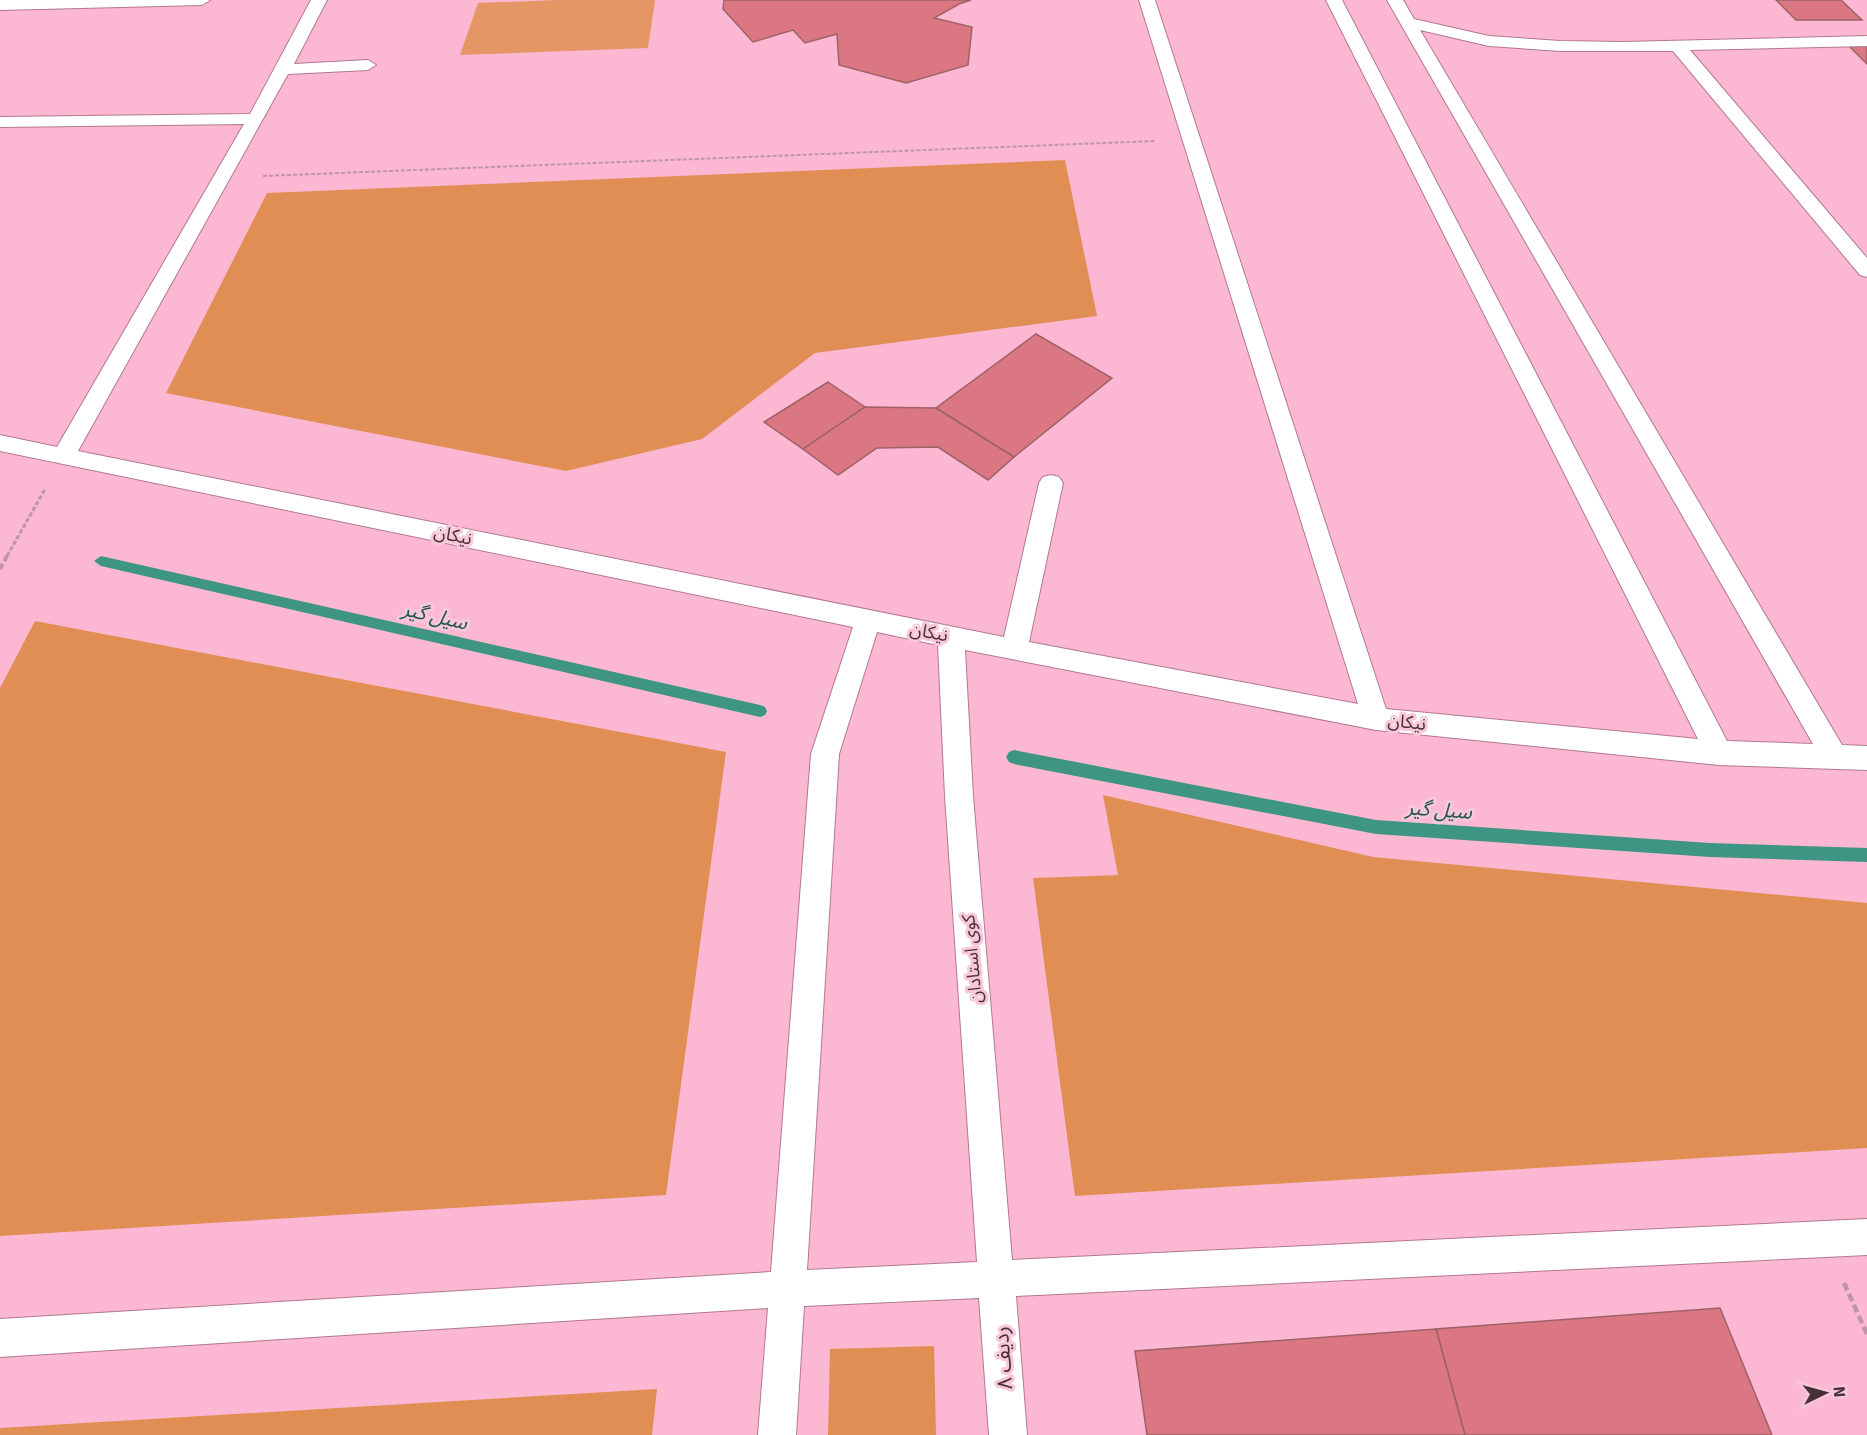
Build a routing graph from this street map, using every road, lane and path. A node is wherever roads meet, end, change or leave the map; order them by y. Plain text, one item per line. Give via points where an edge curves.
1 (202, 0) edge
2 (319, 0) edge
3 (1147, 0) edge
4 (1334, 0) edge
5 (1395, 0) edge
6 (0, 5) edge
7 (1407, 22) junction
8 (1867, 41) edge
9 (1678, 46) junction
10 (368, 65) dead end
11 (283, 69) junction
12 (256, 119) junction
13 (0, 122) edge
14 (1192, 140) junction
15 (223, 177) junction
16 (1867, 271) edge
17 (0, 443) edge
18 (64, 455) junction
19 (1051, 483) dead end
20 (0, 569) edge
21 (868, 620) junction
22 (951, 637) junction
23 (1014, 649) junction
24 (1376, 719) junction
25 (1719, 753) junction
26 (1835, 758) junction
27 (1867, 759) edge
28 (1867, 1237) edge
29 (998, 1280) junction
30 (787, 1289) junction
31 (0, 1338) edge
32 (777, 1435) edge
33 (1008, 1435) edge

1 - 6 lane
2 - 11 lane
3 - 14 lane
4 - 25 lane
5 - 7 lane
7 - 9 lane via 1489,41
7 - 26 lane
8 - 9 lane
9 - 16 lane
10 - 11 lane
11 - 12 lane
12 - 13 lane
12 - 15 lane
14 - 15 path
14 - 24 lane
15 - 18 lane
17 - 18 lane, نیکان
18 - 20 path
18 - 21 lane, نیکان
19 - 23 lane
21 - 22 lane, نیکان
21 - 30 lane via 825,754
22 - 23 lane, نیکان
22 - 29 lane, کوی استادان via 959,796
23 - 24 lane, نیکان
24 - 25 lane, نیکان
25 - 26 lane, نیکان
26 - 27 lane, نیکان
28 - 29 lane
29 - 30 lane
29 - 33 lane, ردیف ۸
30 - 31 lane
30 - 32 lane

